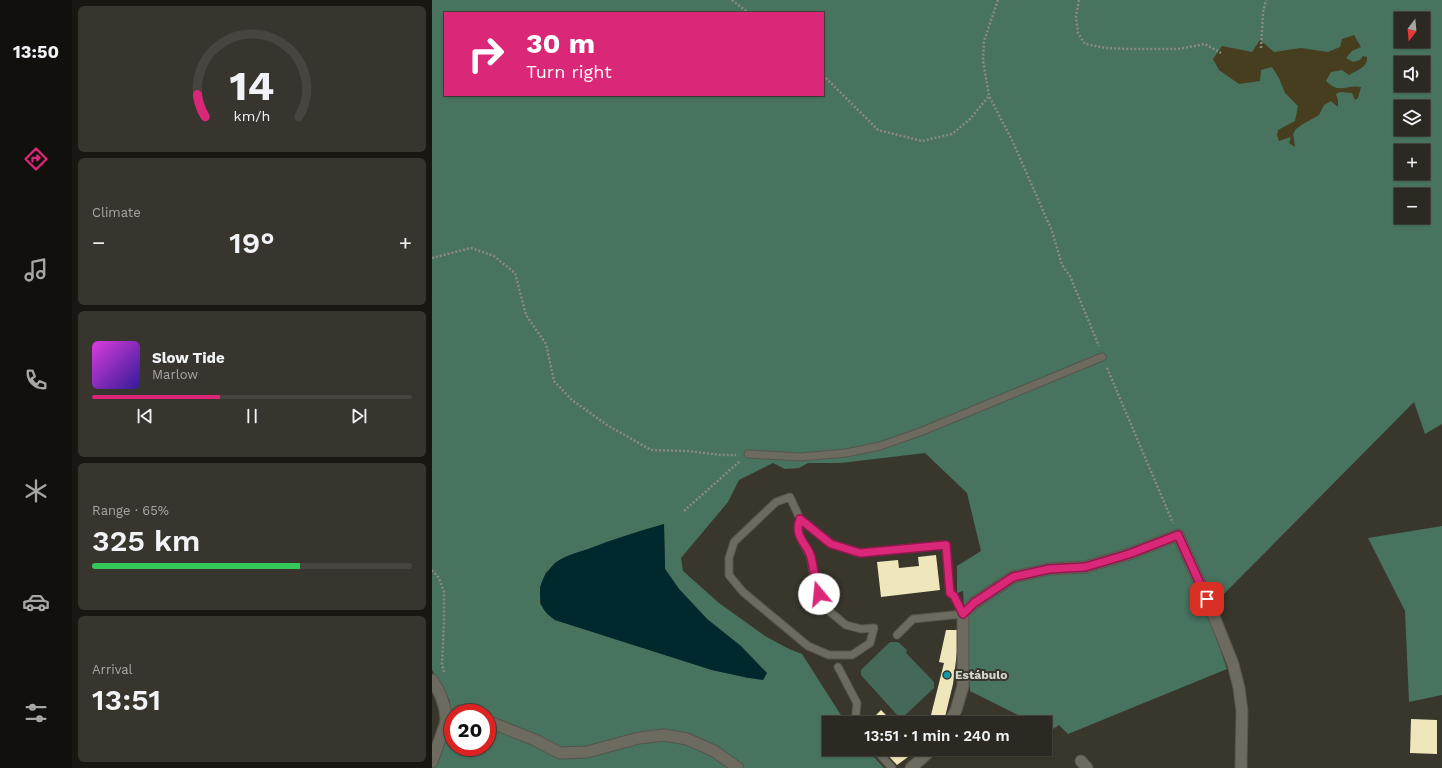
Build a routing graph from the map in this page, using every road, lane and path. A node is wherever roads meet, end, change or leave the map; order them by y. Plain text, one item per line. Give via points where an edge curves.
1 (732, 0) edge
2 (998, 0) edge
3 (1079, 0) edge
4 (1266, 0) edge
5 (748, 12) edge
6 (1261, 48) dead end
7 (1221, 53) dead end
8 (824, 76) edge
9 (989, 96) junction
10 (432, 258) edge
11 (1102, 357) junction
12 (748, 454) junction
13 (684, 511) dead end
14 (800, 519) junction
15 (1178, 535) junction
16 (432, 570) edge
17 (963, 614) junction
18 (897, 635) dead end
19 (838, 667) dead end
20 (447, 678) dead end
21 (432, 680) edge
22 (444, 704) edge
23 (856, 716) edge
24 (953, 716) edge
25 (496, 725) edge
26 (444, 732) edge
27 (881, 756) edge
28 (924, 756) edge
29 (432, 762) edge
30 (738, 768) edge
31 (892, 768) edge
32 (911, 768) edge
33 (1241, 768) edge

1 - 5 path
2 - 9 path via 984,42 983,61
3 - 7 path via 1076,17 1078,33 1085,44 1129,49 1178,49 1205,44
4 - 6 path
8 - 9 path via 878,130 922,141 952,134 970,119
9 - 11 path via 1012,140 1052,231 1062,265 1070,276
10 - 12 path via 472,248 494,256 515,273 526,315 546,344 554,381 572,400 607,425 651,450 721,455
11 - 12 lane via 880,446 846,453 800,457
11 - 15 path
12 - 13 path
14 - 14 lane via 799,536 810,556 815,582 824,607 846,625 861,629 874,628 870,643 852,655 829,655 808,646 743,592 729,575 729,558 734,542 776,502 790,497
14 - 17 lane via 831,544 860,553 946,545 950,593
15 - 17 street via 1129,554 1085,567 1049,569 1013,577 974,603
15 - 33 street via 1233,664 1242,711
16 - 20 path via 439,578 444,592 442,664
17 - 18 lane via 913,619
17 - 24 street via 963,686
19 - 23 lane via 857,702
21 - 22 street
25 - 30 street via 560,753 587,752 639,738 664,735 687,739 714,751
26 - 29 street
27 - 31 lane
28 - 32 street

